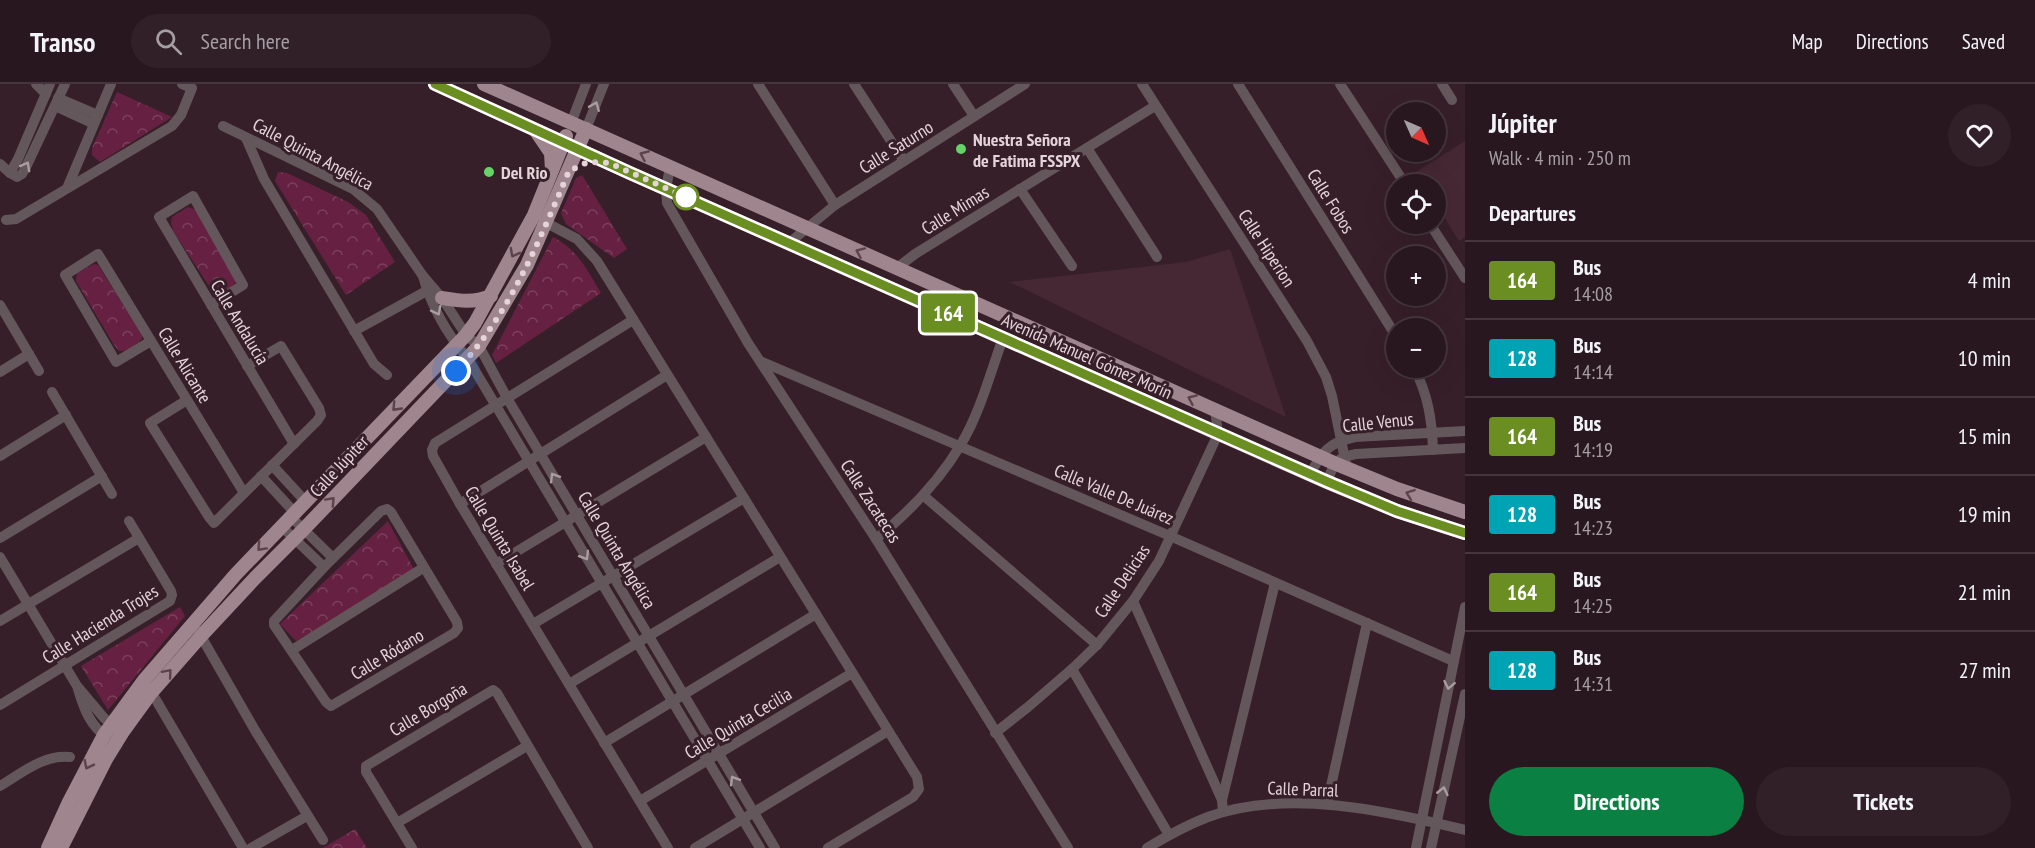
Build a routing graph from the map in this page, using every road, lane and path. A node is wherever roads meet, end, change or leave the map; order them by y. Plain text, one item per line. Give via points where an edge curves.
1 (36, 84) edge
2 (65, 84) edge
3 (111, 84) edge
4 (182, 84) edge
5 (435, 84) edge
6 (484, 84) edge
7 (586, 84) edge
8 (604, 84) edge
9 (758, 84) edge
10 (854, 84) edge
11 (952, 84) edge
12 (1025, 84) edge
13 (1142, 84) edge
14 (1238, 84) edge
15 (1340, 84) edge
16 (1442, 84) edge
17 (48, 89) edge
18 (1452, 99) dead end
19 (56, 102) junction
20 (1155, 106) junction
21 (974, 117) junction
22 (96, 119) junction
23 (571, 123) junction
24 (33, 126) junction
25 (223, 126) dead end
26 (534, 129) junction
27 (586, 129) junction
28 (44, 130) junction
29 (246, 138) junction
30 (564, 143) junction
31 (1087, 148) junction
32 (578, 149) junction
33 (904, 161) junction
34 (609, 163) junction
35 (0, 164) edge
36 (670, 167) junction
37 (569, 171) junction
38 (10, 173) junction
39 (552, 174) junction
40 (1398, 174) edge
41 (68, 187) junction
42 (666, 189) junction
43 (1020, 189) junction
44 (835, 205) junction
45 (534, 215) junction
46 (6, 220) dead end
47 (547, 223) junction
48 (806, 228) junction
49 (1436, 234) edge
50 (789, 243) junction
51 (1157, 257) dead end
52 (1072, 266) dead end
53 (897, 268) junction
54 (1465, 278) edge
55 (434, 292) junction
56 (491, 296) junction
57 (0, 305) edge
58 (211, 305) junction
59 (633, 320) junction
60 (1386, 320) edge
61 (354, 332) junction
62 (1003, 338) junction
63 (461, 340) junction
64 (151, 341) junction
65 (479, 346) junction
66 (29, 354) junction
67 (468, 359) junction
68 (760, 361) junction
69 (247, 366) junction
70 (39, 371) dead end
71 (0, 372) edge
72 (387, 375) dead end
73 (668, 375) junction
74 (1419, 378) edge
75 (52, 392) dead end
76 (507, 398) junction
77 (187, 400) junction
78 (495, 406) junction
79 (1215, 410) junction
80 (66, 416) junction
81 (1465, 431) edge
82 (1433, 433) junction
83 (1218, 434) junction
84 (706, 437) junction
85 (1342, 440) junction
86 (294, 444) junction
87 (960, 446) junction
88 (1465, 448) edge
89 (1433, 450) junction
90 (540, 454) junction
91 (0, 456) edge
92 (1320, 457) junction
93 (528, 462) junction
94 (1342, 463) junction
95 (272, 465) junction
96 (1310, 474) junction
97 (102, 476) junction
98 (261, 476) junction
99 (1328, 482) junction
100 (244, 493) junction
101 (112, 494) dead end
102 (924, 496) junction
103 (744, 498) junction
104 (306, 501) junction
105 (460, 504) junction
106 (1465, 512) edge
107 (577, 515) junction
108 (289, 519) junction
109 (129, 521) dead end
110 (565, 523) junction
111 (1465, 533) edge
112 (300, 534) junction
113 (1170, 536) junction
114 (139, 537) junction
115 (0, 538) edge
116 (876, 539) junction
117 (0, 557) edge
118 (780, 557) junction
119 (333, 558) junction
120 (496, 564) junction
121 (324, 567) junction
122 (423, 568) junction
123 (613, 576) junction
124 (601, 583) junction
125 (1275, 583) junction
126 (1133, 601) junction
127 (28, 604) junction
128 (1465, 607) edge
129 (816, 614) junction
130 (0, 621) edge
131 (193, 621) junction
132 (1367, 623) junction
133 (532, 624) junction
134 (201, 636) junction
135 (649, 636) junction
136 (637, 643) junction
137 (1097, 645) junction
138 (292, 650) junction
139 (1454, 661) junction
140 (65, 665) junction
141 (1072, 669) junction
142 (852, 673) junction
143 (144, 679) junction
144 (569, 684) junction
145 (151, 693) junction
146 (1465, 694) edge
147 (684, 695) junction
148 (672, 702) junction
149 (0, 705) edge
150 (888, 731) junction
151 (995, 733) junction
152 (113, 734) junction
153 (604, 743) junction
154 (527, 746) junction
155 (719, 754) junction
156 (70, 757) dead end
157 (708, 761) junction
158 (0, 786) edge
159 (1222, 800) junction
160 (639, 801) junction
161 (1327, 804) junction
162 (1223, 812) junction
163 (754, 813) junction
164 (307, 816) junction
165 (743, 819) junction
166 (1421, 819) junction
167 (397, 823) junction
168 (1436, 823) junction
169 (1465, 830) edge
170 (1169, 835) junction
171 (323, 840) dead end
172 (48, 848) edge
173 (61, 848) edge
174 (243, 848) edge
175 (251, 848) edge
176 (412, 848) edge
177 (588, 848) edge
178 (668, 848) edge
179 (695, 848) edge
180 (760, 848) edge
181 (775, 848) edge
182 (828, 848) edge
183 (1068, 848) edge
184 (1148, 848) edge
185 (1416, 848) edge
186 (1431, 848) edge

1 - 17 street
2 - 19 street
3 - 22 street
4 - 41 street via 192,88 172,126
5 - 26 main road, Avenida Manuel Gómez Morín
6 - 23 main road, Avenida Manuel Gómez Morín
7 - 23 street, Calle Júpiter
27 -> 8 street, Calle Júpiter
9 - 44 street
10 - 33 street
11 - 21 street
12 - 21 street, Calle Saturno
13 - 20 street, Calle Hiperion
14 - 60 street, Calle Fobos
15 - 40 street
16 - 18 street
17 - 24 street
19 - 22 street
19 - 28 street
20 - 31 street, Calle Mimas
20 - 85 street, Calle Hiperion via 1307,341 1326,377
21 - 33 street, Calle Saturno
22 - 41 street
23 - 27 main road, Avenida Manuel Gómez Morín
23 - 30 main road, Calle Júpiter
24 - 28 street
24 - 38 street
25 - 29 street, Calle Quinta Angélica
26 - 30 main road, Avenida Manuel Gómez Morín
26 - 39 main road via 551,153
27 - 32 main road, Calle Júpiter
36 -> 27 main road, Avenida Manuel Gómez Morín
38 -> 28 street via 17,177 22,174
29 - 55 street, Calle Quinta Angélica via 366,198
29 - 61 street via 264,179
30 - 32 main road, Avenida Manuel Gómez Morín
30 - 39 main road, Calle Júpiter
31 - 43 street, Calle Mimas
31 - 51 street
32 - 34 main road, Avenida Manuel Gómez Morín
32 - 37 main road, Calle Júpiter
33 - 44 street, Calle Saturno
34 - 37 main road via 588,162
34 - 42 main road, Avenida Manuel Gómez Morín
35 - 38 street
36 - 42 street, Calle Zacatecas
36 - 48 main road, Avenida Manuel Gómez Morín
37 - 47 main road, Calle Júpiter
39 - 45 main road, Calle Júpiter
41 - 46 street via 16,219
42 - 50 main road, Avenida Manuel Gómez Morín
42 - 68 street, Calle Zacatecas via 670,208
43 - 52 street
43 - 53 street, Calle Mimas
44 - 48 street, Calle Saturno
45 - 47 street
45 -> 56 main road, Calle Júpiter
47 - 59 street via 577,238 587,248
47 - 65 main road, Calle Júpiter
48 - 50 street, Calle Saturno
53 -> 48 main road, Avenida Manuel Gómez Morín
49 - 54 street
50 - 62 main road, Avenida Manuel Gómez Morín
79 -> 53 main road, Avenida Manuel Gómez Morín
55 - 56 main road via 469,302
55 - 61 street
55 - 63 street, Calle Quinta Angélica
55 -> 63 street, Calle Quinta Angélica
56 - 63 main road, Calle Júpiter
57 - 66 street
58 - 58 street, Calle Andalucía via 159,217 192,196 243,285
58 - 69 street, Calle Andalucía
59 - 73 street
59 - 76 street, Calle Quinta Isabel
61 - 72 street via 374,364
62 - 83 main road, Avenida Manuel Gómez Morín
62 - 87 street
63 - 65 street, Calle Quinta Angélica
63 - 67 street, Calle Quinta Angélica
63 -> 104 main road, Calle Júpiter
64 - 64 street, Calle Alicante via 116,362 65,275 98,254
64 - 77 street, Calle Alicante
65 - 67 main road, Calle Júpiter
65 - 76 street, Calle Quinta Angélica
66 - 70 street
66 - 71 street
67 - 78 street, Calle Quinta Angélica
112 -> 67 main road, Calle Júpiter
68 - 87 street, Calle Valle De Juárez
68 - 116 street, Calle Zacatecas
69 - 86 street, Calle Andalucía
69 - 86 street via 281,346 319,408 321,415 317,421
73 - 84 street
73 - 90 street
74 - 82 street
75 - 80 street
76 - 78 street, Calle Quinta Isabel
76 - 90 street, Calle Quinta Angélica
77 - 100 street, Calle Alicante
77 - 100 street via 150,423 214,523
78 - 93 street, Calle Quinta Angélica
78 - 105 street, Calle Quinta Isabel via 432,447 433,456
79 - 83 street
79 - 92 main road, Avenida Manuel Gómez Morín
80 - 91 street
80 - 97 street
81 - 82 street, Calle Venus
82 - 85 street, Calle Venus
82 - 89 street
83 - 96 main road, Avenida Manuel Gómez Morín
83 - 113 street, Calle Delicias
84 - 103 street
84 - 107 street
85 - 92 street, Calle Venus via 1329,446
85 - 94 street, Calle Hiperion
86 - 95 street
87 - 102 street
87 - 113 street, Calle Valle De Juárez
88 - 89 street, Calle Venus
89 - 94 street, Calle Venus
90 - 93 street
107 -> 90 street, Calle Quinta Angélica
92 - 94 main road, Avenida Manuel Gómez Morín
92 - 96 street, Calle Venus
93 - 105 street
93 - 110 street, Calle Quinta Angélica
94 - 99 street
106 -> 94 main road, Avenida Manuel Gómez Morín via 1397,489
95 - 98 street
95 - 104 street
96 - 99 main road, Avenida Manuel Gómez Morín
97 - 101 street
97 - 115 street
98 - 100 street
98 - 108 street
99 - 111 main road, Avenida Manuel Gómez Morín via 1397,511
102 - 116 street
102 - 137 street
103 - 118 street
103 - 123 street
104 - 108 main road, Calle Júpiter
105 - 120 street, Calle Quinta Isabel
107 - 110 street
107 - 123 street, Calle Quinta Angélica
108 - 112 street
108 -> 131 main road, Calle Júpiter
109 - 114 street, Calle Hacienda Trojes
110 - 120 street
110 -> 124 street, Calle Quinta Angélica
112 - 119 street
112 - 121 street
112 - 134 main road, Calle Júpiter
113 - 125 street, Calle Valle De Juárez
113 - 126 street, Calle Delicias
114 - 127 street
114 - 140 street, Calle Hacienda Trojes via 171,591 170,602
116 - 151 street, Calle Zacatecas
117 - 127 street
118 - 129 street
118 - 135 street
119 - 121 street, Calle Ródano
119 - 122 street, Calle Ródano via 387,509
120 - 133 street, Calle Quinta Isabel
121 - 138 street, Calle Ródano via 274,621
122 - 138 street
122 - 138 street, Calle Ródano via 456,622 458,628 454,633 331,706
123 - 124 street
123 - 135 street, Calle Quinta Angélica
124 - 133 street
124 - 136 street, Calle Quinta Angélica
125 - 132 street, Calle Valle De Juárez
125 - 159 street
126 - 137 street, Calle Delicias
126 - 159 street
127 - 130 street
127 - 140 street
128 - 139 street
129 - 142 street
129 - 147 street
131 - 134 street
131 - 143 main road, Calle Júpiter
132 - 139 street, Calle Valle De Juárez
132 - 161 street
133 - 144 street, Calle Quinta Isabel
145 -> 134 main road, Calle Júpiter
134 - 164 street
135 - 136 street
135 - 147 street, Calle Quinta Angélica
136 - 144 street
136 - 148 street, Calle Quinta Angélica
137 - 141 street, Calle Delicias
139 -> 166 street
140 - 149 street, Calle Hacienda Trojes
140 - 152 street
141 - 151 street, Calle Delicias
141 - 170 street
142 - 150 street
142 - 155 street, Calle Quinta Cecilia
143 - 145 street
143 - 152 main road, Calle Júpiter
144 - 153 street, Calle Quinta Isabel
145 - 152 main road, Calle Júpiter
145 - 174 street
168 -> 146 street
147 - 148 street
147 - 155 street, Calle Quinta Angélica
148 - 153 street
148 - 157 street, Calle Quinta Angélica
150 - 163 street
150 - 182 street via 919,789 913,797
151 - 183 street, Calle Zacatecas
152 -> 172 main road, Calle Júpiter via 74,792
152 - 173 main road, Calle Júpiter
153 - 160 street, Calle Quinta Isabel
154 - 167 street
154 - 167 street, Calle Borgoña via 497,693 490,691 366,766
154 - 177 street, Calle Borgoña
155 - 157 street, Calle Quinta Cecilia
163 -> 155 street, Calle Quinta Angélica
156 - 158 street via 49,758
157 - 160 street, Calle Quinta Cecilia
157 - 165 street, Calle Quinta Angélica
159 - 162 street
160 - 178 street, Calle Quinta Isabel
161 - 162 street, Calle Parral via 1257,805
161 - 166 street, Calle Parral
162 - 170 street, Calle Parral
163 - 165 street
163 - 181 street, Calle Quinta Angélica
164 - 171 street
164 - 175 street
165 - 179 street
165 - 180 street, Calle Quinta Angélica
166 - 168 street, Calle Parral
166 - 185 street
167 - 176 street, Calle Borgoña
168 - 169 street, Calle Parral
168 - 186 street
170 - 184 street, Calle Parral

